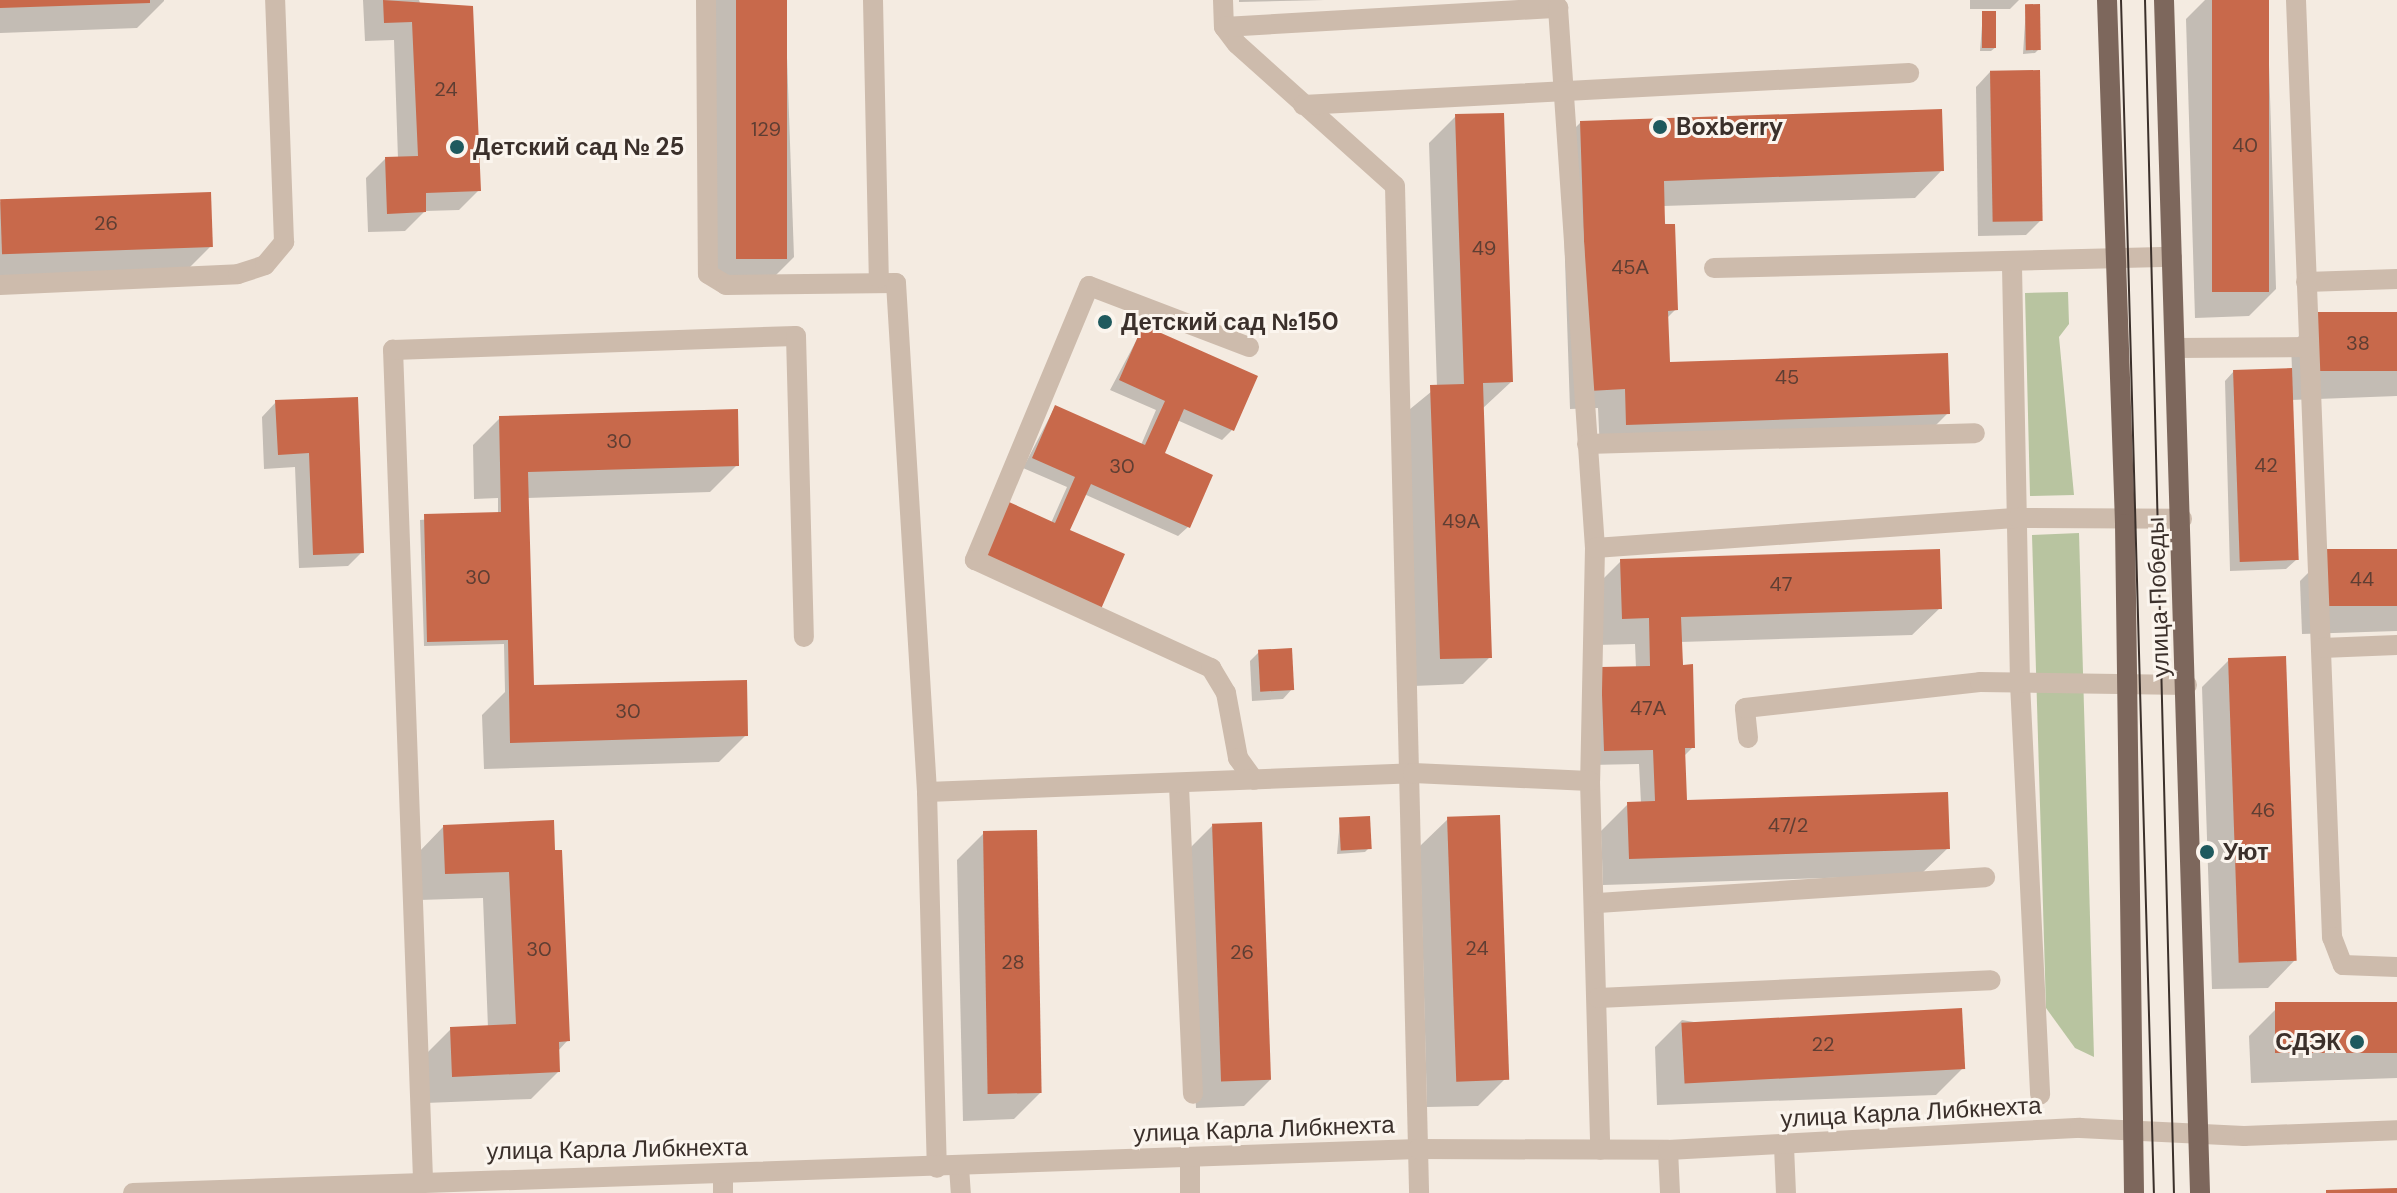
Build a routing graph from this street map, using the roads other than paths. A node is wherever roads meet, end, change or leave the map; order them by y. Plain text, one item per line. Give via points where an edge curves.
1 (275, 0) edge
2 (706, 0) edge
3 (873, 0) edge
4 (1223, 0) edge
5 (2107, 0) edge
6 (2164, 0) edge
7 (2296, 0) edge
8 (1224, 27) junction
9 (1909, 73) dead end
10 (1566, 93) junction
11 (1303, 105) junction
12 (2172, 257) junction
13 (2115, 258) junction
14 (2012, 266) junction
15 (1714, 268) dead end
16 (879, 278) junction
17 (2397, 279) edge
18 (2306, 282) junction
19 (0, 285) edge
20 (1249, 347) dead end
21 (2309, 347) junction
22 (2175, 348) junction
23 (1975, 433) dead end
24 (1587, 444) junction
25 (2018, 518) junction
26 (2182, 519) junction
27 (2125, 524) junction
28 (1595, 548) junction
29 (804, 637) dead end
30 (2397, 645) edge
31 (2322, 648) junction
32 (2020, 683) junction
33 (2187, 685) junction
34 (2128, 687) junction
35 (1748, 738) dead end
36 (1413, 773) junction
37 (1254, 780) junction
38 (1590, 781) junction
39 (1179, 786) junction
40 (927, 792) junction
41 (1985, 877) dead end
42 (1598, 903) junction
43 (2397, 967) edge
44 (1991, 980) dead end
45 (1598, 998) junction
46 (1193, 1094) dead end
47 (2040, 1095) dead end
48 (2132, 1129) junction
49 (2196, 1129) junction
50 (2397, 1130) edge
51 (1784, 1146) junction
52 (1418, 1149) junction
53 (1600, 1150) junction
54 (1668, 1150) junction
55 (1190, 1158) junction
56 (959, 1167) junction
57 (937, 1168) junction
58 (423, 1179) junction
59 (723, 1183) edge
60 (133, 1193) edge
61 (961, 1193) edge
62 (1190, 1193) edge
63 (1419, 1193) edge
64 (1670, 1193) edge
65 (1786, 1193) edge
66 (2134, 1193) edge
67 (2200, 1193) edge

1 - 19 street via 284,242 265,265 238,274
2 - 16 street via 708,274 726,285
3 - 16 street
4 - 8 street
5 - 13 main road, улица Победы
6 - 12 main road, улица Победы
7 - 18 street
8 - 10 street via 1558,8
8 - 11 street
9 - 10 street
10 - 11 street
10 - 24 street
11 - 36 street via 1395,186
12 - 13 street
12 - 22 main road, улица Победы
13 - 14 street
13 - 27 main road, улица Победы
14 - 15 street
14 - 25 street
16 - 40 street via 896,283 899,304
17 - 18 street
18 - 21 street
20 - 37 street via 1089,286 975,560 1211,668 1226,693 1238,758
21 - 22 street
21 - 31 street
22 - 26 main road, улица Победы
23 - 24 street
24 - 28 street
25 - 27 street
25 - 28 street
25 - 32 street
26 - 27 street
26 - 33 main road, улица Победы
27 - 34 main road, улица Победы
28 - 38 street
29 - 58 street via 796,336 393,350
30 - 31 street
31 - 43 street via 2332,937 2343,965
32 - 34 street
32 - 35 street via 1745,708
32 - 47 street
33 - 34 street
33 - 49 main road, улица Победы
34 - 48 main road, улица Победы
36 - 37 street
36 - 38 street
36 - 52 street
37 - 39 street
38 - 42 street
39 - 40 street
39 - 46 street
40 - 57 street
41 - 42 street
42 - 45 street
44 - 45 street
45 - 53 street
48 - 49 street, улица Карла Либкнехта
48 - 51 street, улица Карла Либкнехта
48 - 66 main road, улица Победы
49 - 50 street, улица Карла Либкнехта via 2244,1136
49 - 67 main road, улица Победы
51 - 54 street, улица Карла Либкнехта
51 - 65 street
52 - 53 street, улица Карла Либкнехта
52 - 55 street, улица Карла Либкнехта
52 - 63 street
53 - 54 street, улица Карла Либкнехта
54 - 64 street
55 - 56 street, улица Карла Либкнехта
55 - 62 street
56 - 57 street, улица Карла Либкнехта
56 - 61 street
57 - 59 street, улица Карла Либкнехта
58 - 59 street, улица Карла Либкнехта
58 - 60 street, улица Карла Либкнехта

